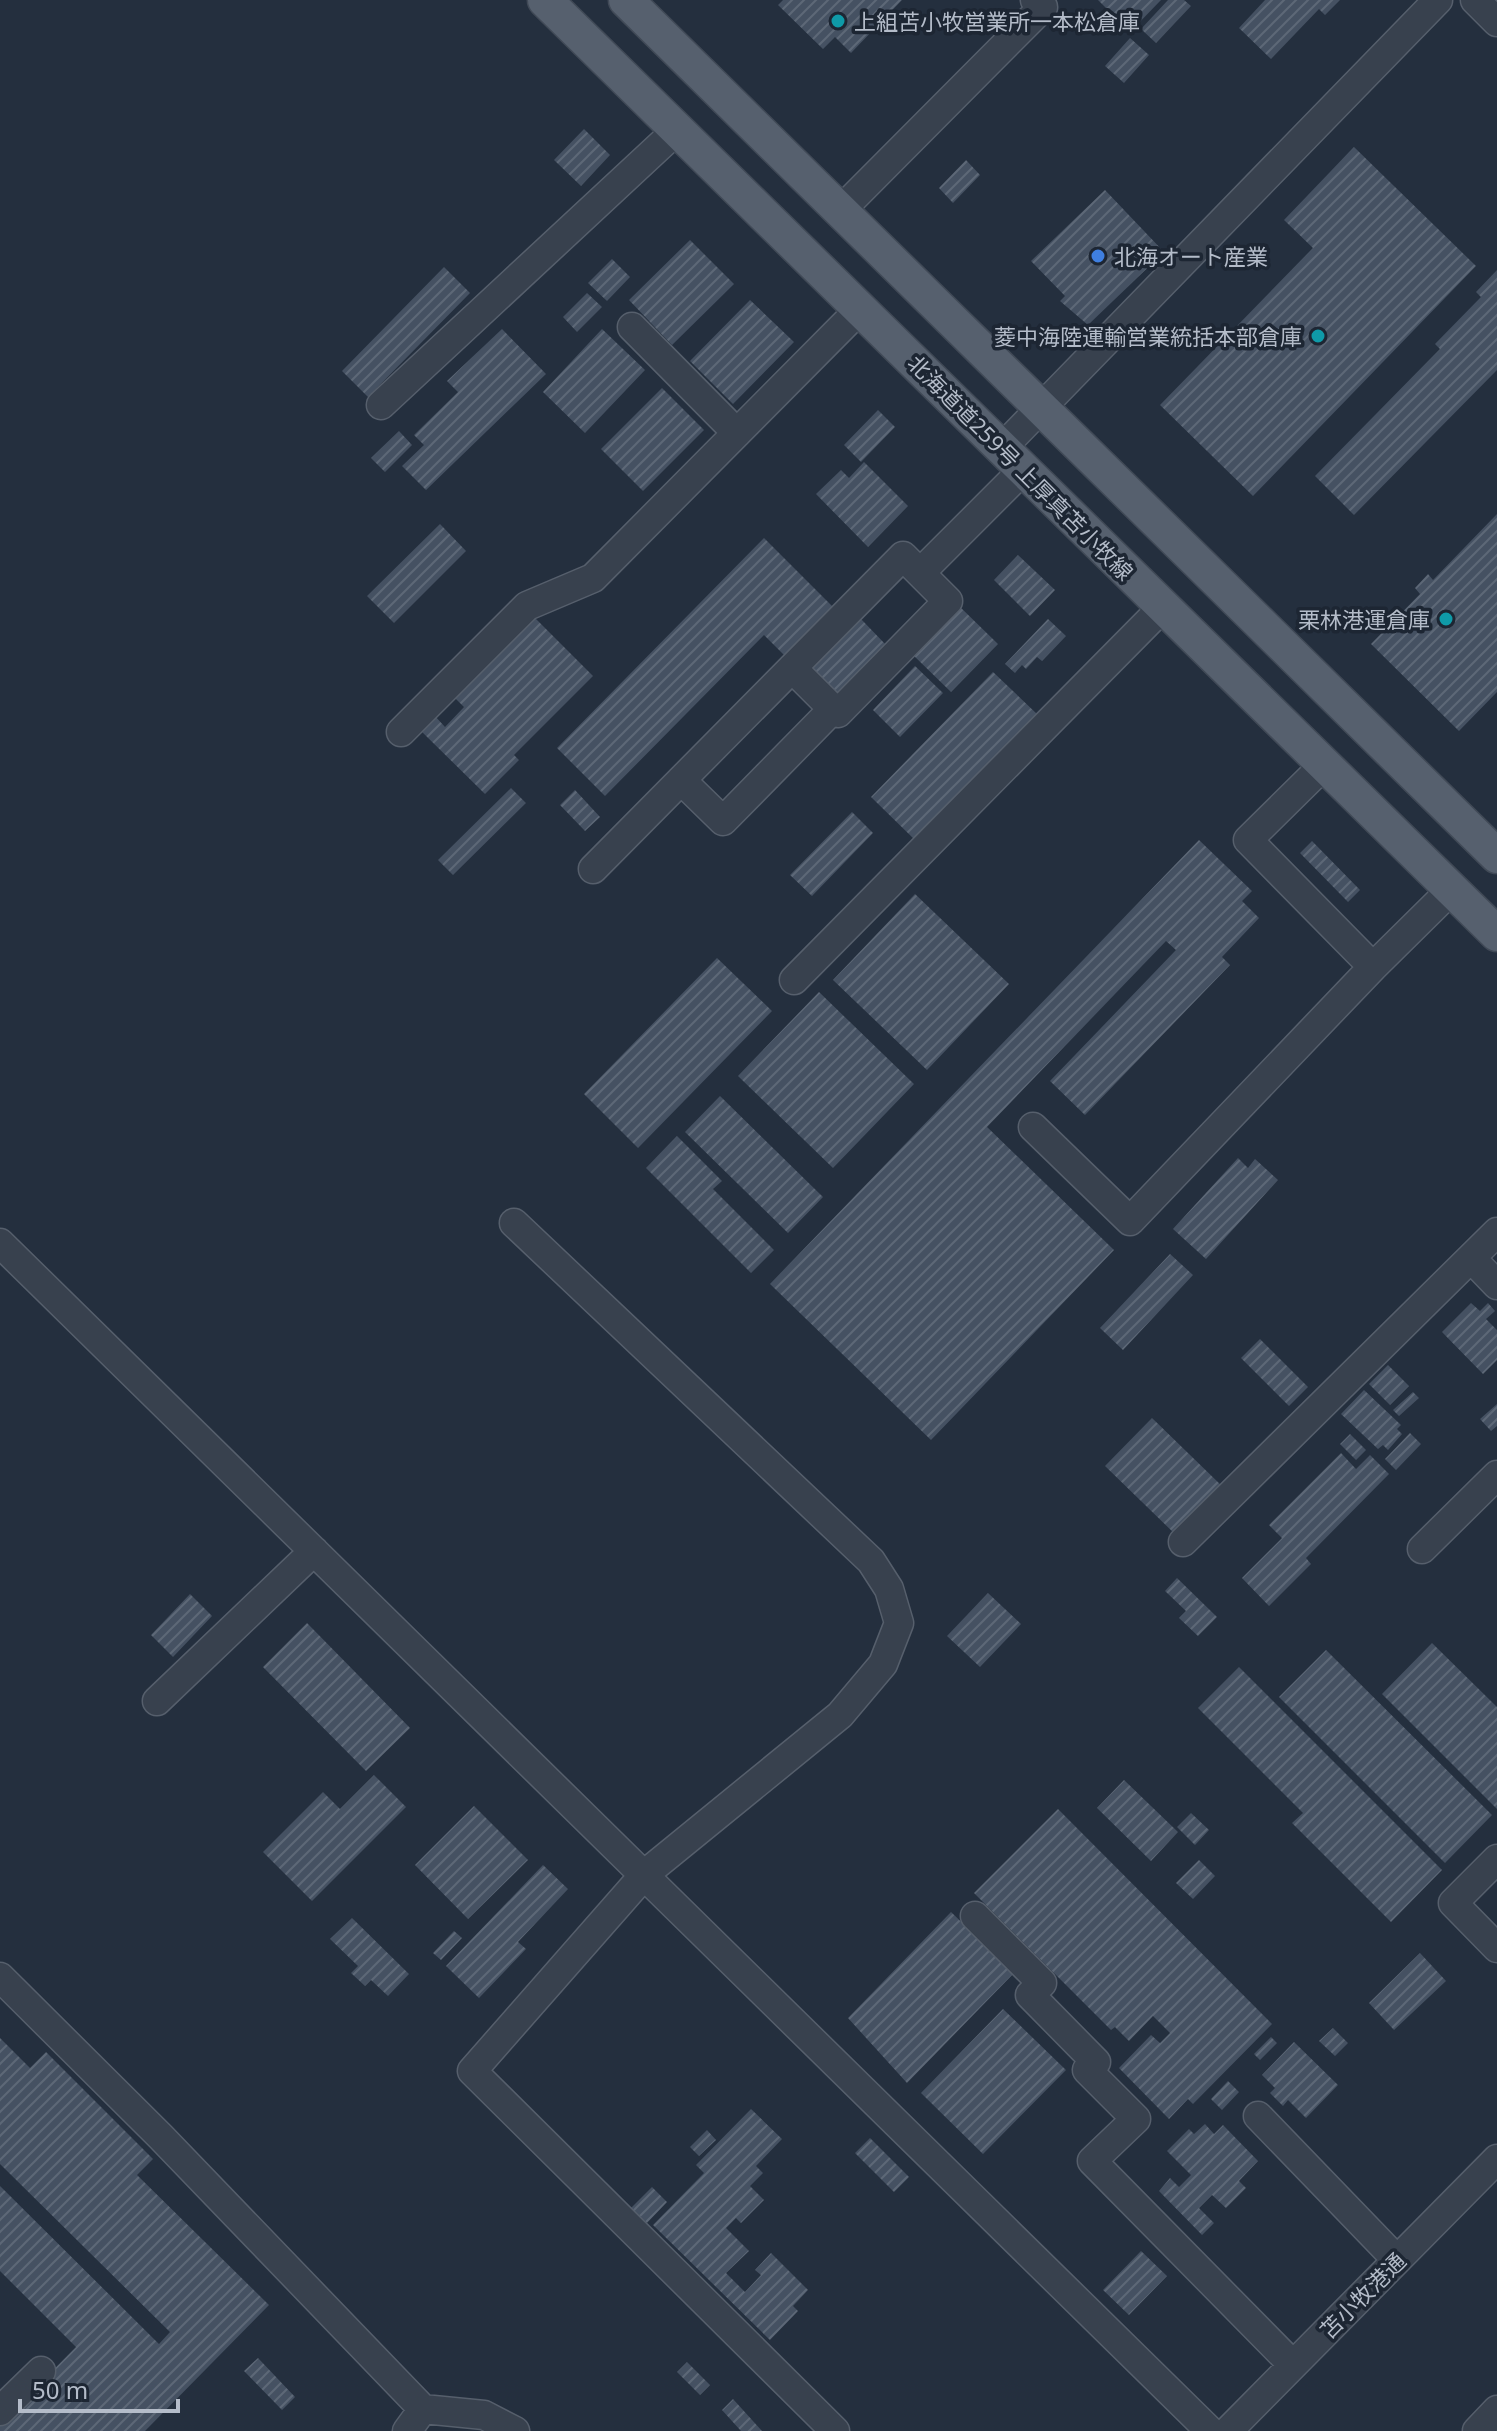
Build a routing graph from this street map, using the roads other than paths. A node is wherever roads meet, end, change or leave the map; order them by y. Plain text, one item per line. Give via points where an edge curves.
1 (545, 0) edge
2 (626, 0) edge
3 (1035, 0) edge
4 (1438, 0) edge
5 (1475, 0) edge
6 (1497, 22) edge
7 (678, 129) junction
8 (841, 210) junction
9 (860, 309) junction
10 (632, 327) dead end
11 (381, 405) dead end
12 (1041, 408) junction
13 (737, 433) junction
14 (1013, 458) junction
15 (920, 573) junction
16 (1163, 607) junction
17 (792, 668) junction
18 (833, 709) junction
19 (401, 732) dead end
20 (1324, 765) junction
21 (681, 780) junction
22 (1497, 856) edge
23 (593, 869) dead end
24 (1451, 890) junction
25 (1497, 934) edge
26 (1373, 967) junction
27 (794, 980) dead end
28 (1033, 1127) dead end
29 (514, 1223) dead end
30 (1497, 1232) edge
31 (0, 1243) edge
32 (1471, 1258) junction
33 (1497, 1285) edge
34 (1497, 1475) edge
35 (1183, 1542) dead end
36 (1422, 1549) dead end
37 (314, 1551) junction
38 (157, 1701) dead end
39 (1497, 1859) edge
40 (645, 1874) junction
41 (975, 1916) dead end
42 (1497, 1948) edge
43 (0, 1977) edge
44 (1258, 2116) dead end
45 (1497, 2159) edge
46 (1397, 2260) junction
47 (1293, 2365) junction
48 (41, 2371) dead end
49 (1497, 2410) edge
50 (0, 2411) edge
51 (415, 2420) edge
52 (515, 2431) edge
53 (835, 2431) edge
54 (1210, 2431) edge
55 (1228, 2431) edge
56 (1477, 2431) edge

1 - 7 main road, 北海道道259号 上厚真苫小牧線
2 - 8 main road
3 - 8 street via 1043,7
4 - 12 street
5 - 6 street
7 - 9 main road, 北海道道259号 上厚真苫小牧線
7 - 11 street
8 - 12 main road
9 - 13 street
9 - 14 main road, 北海道道259号 上厚真苫小牧線
10 - 13 street
12 - 14 street
12 - 22 main road
13 - 19 street via 593,578 527,606
14 - 15 street
14 - 16 main road, 北海道道259号 上厚真苫小牧線
15 - 17 street via 903,556
15 - 18 street via 948,601 838,713
16 - 20 main road, 北海道道259号 上厚真苫小牧線
16 - 27 street
17 - 18 street
17 - 21 street
18 - 21 street via 723,821
20 - 24 main road, 北海道道259号 上厚真苫小牧線
20 - 26 street via 1248,840
21 - 23 street
24 - 25 main road, 北海道道259号 上厚真苫小牧線
24 - 26 street
26 - 28 street via 1130,1221
29 - 40 street via 871,1561 889,1589 899,1623 883,1664 840,1715
30 - 32 street
31 - 37 street
32 - 33 street
32 - 35 street
34 - 36 street
37 - 38 street
37 - 40 street
39 - 42 street via 1453,1903
40 - 53 street via 472,2071
40 - 54 street
41 - 47 street via 1042,1983 1030,1995 1096,2062 1087,2070 1136,2119 1092,2161
43 - 51 street via 161,2137
44 - 46 street
45 - 46 street, 苫小牧港通
46 - 47 street, 苫小牧港通
47 - 55 street, 苫小牧港通
48 - 50 street
49 - 56 street
51 - 52 street via 484,2415

